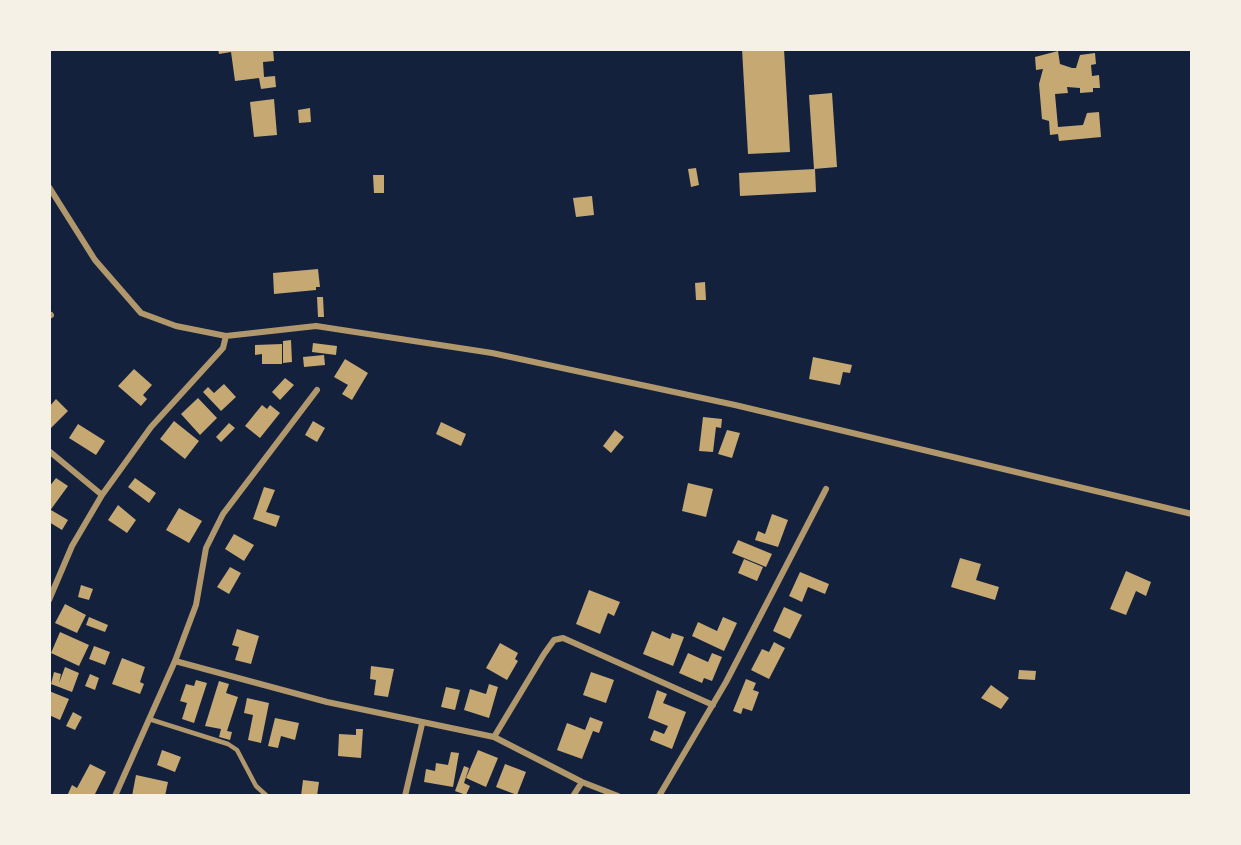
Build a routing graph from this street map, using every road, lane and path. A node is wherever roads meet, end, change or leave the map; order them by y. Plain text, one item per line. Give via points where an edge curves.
1 (49, 187) edge
2 (226, 336) junction
3 (317, 390) dead end
4 (49, 451) edge
5 (826, 489) dead end
6 (102, 495) junction
7 (1192, 514) edge
8 (49, 600) edge
9 (175, 662) junction
10 (713, 705) junction
11 (149, 719) junction
12 (422, 724) junction
13 (494, 737) junction
14 (582, 782) junction
15 (610, 794) edge
16 (115, 796) edge
17 (267, 796) edge
18 (405, 796) edge
19 (573, 796) edge
20 (618, 796) edge
21 (659, 796) edge

1 - 2 street via 95,260 141,313
2 - 6 street via 223,348 151,427
2 - 7 street via 316,326 492,353 735,405
3 - 9 street via 223,514 206,548 196,604
4 - 6 street
5 - 10 street
6 - 8 street via 72,546
9 - 11 street
9 - 12 street
10 - 13 street via 563,638 554,640 544,654
10 - 21 street
11 - 16 street
11 - 17 street via 228,744 237,750 256,786
12 - 13 street
12 - 18 street
13 - 14 street
14 - 15 street
14 - 19 street
15 - 20 street

